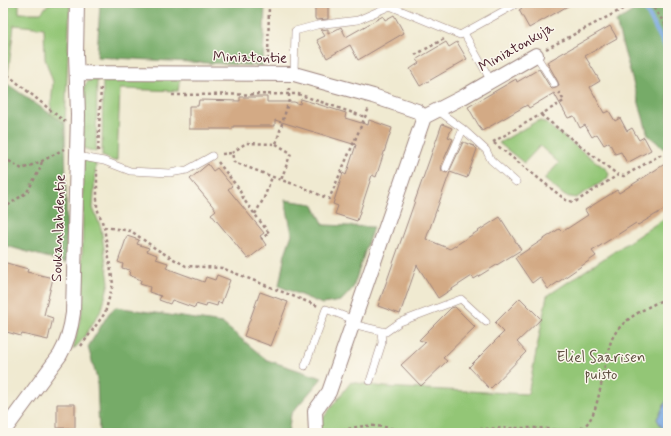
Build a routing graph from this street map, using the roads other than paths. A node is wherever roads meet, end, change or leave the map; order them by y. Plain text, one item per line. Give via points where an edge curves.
1 (77, 3) edge
2 (516, 4) dead end
3 (392, 5) edge
4 (464, 33) junction
5 (536, 55) joint
6 (78, 73) junction
7 (291, 74) junction
8 (491, 81) junction
9 (554, 84) road end
10 (426, 113) junction
11 (463, 128) junction
12 (77, 152) junction
13 (212, 156) road end
14 (446, 168) dead end
15 (516, 182) dead end
16 (353, 322) junction
17 (486, 322) dead end
18 (381, 331) junction
19 (305, 366) dead end
20 (370, 380) dead end
21 (3, 432) edge
22 (316, 433) edge

1 - 6 street, Soukanlahdentie
2 - 4 lane
3 - 4 lane via 456,34
3 - 7 lane via 358,20 316,25 295,31
4 - 8 lane
5 - 8 street, Miniatonkuja
5 - 9 lane
6 - 7 street, Miniatontie
6 - 12 street, Soukanlahdentie
7 - 10 street, Miniatontie
8 - 10 street, Miniatonkuja
10 - 11 lane
10 - 16 street
11 - 14 lane
11 - 15 lane via 486,150 491,160
12 - 13 lane via 130,171 170,173 187,170
12 - 21 street, Soukanlahdentie via 71,330 60,355
16 - 18 lane
16 - 19 lane via 326,309
16 - 22 street via 329,392 315,411
17 - 18 lane via 461,299 400,322 386,332
18 - 20 lane via 382,343

